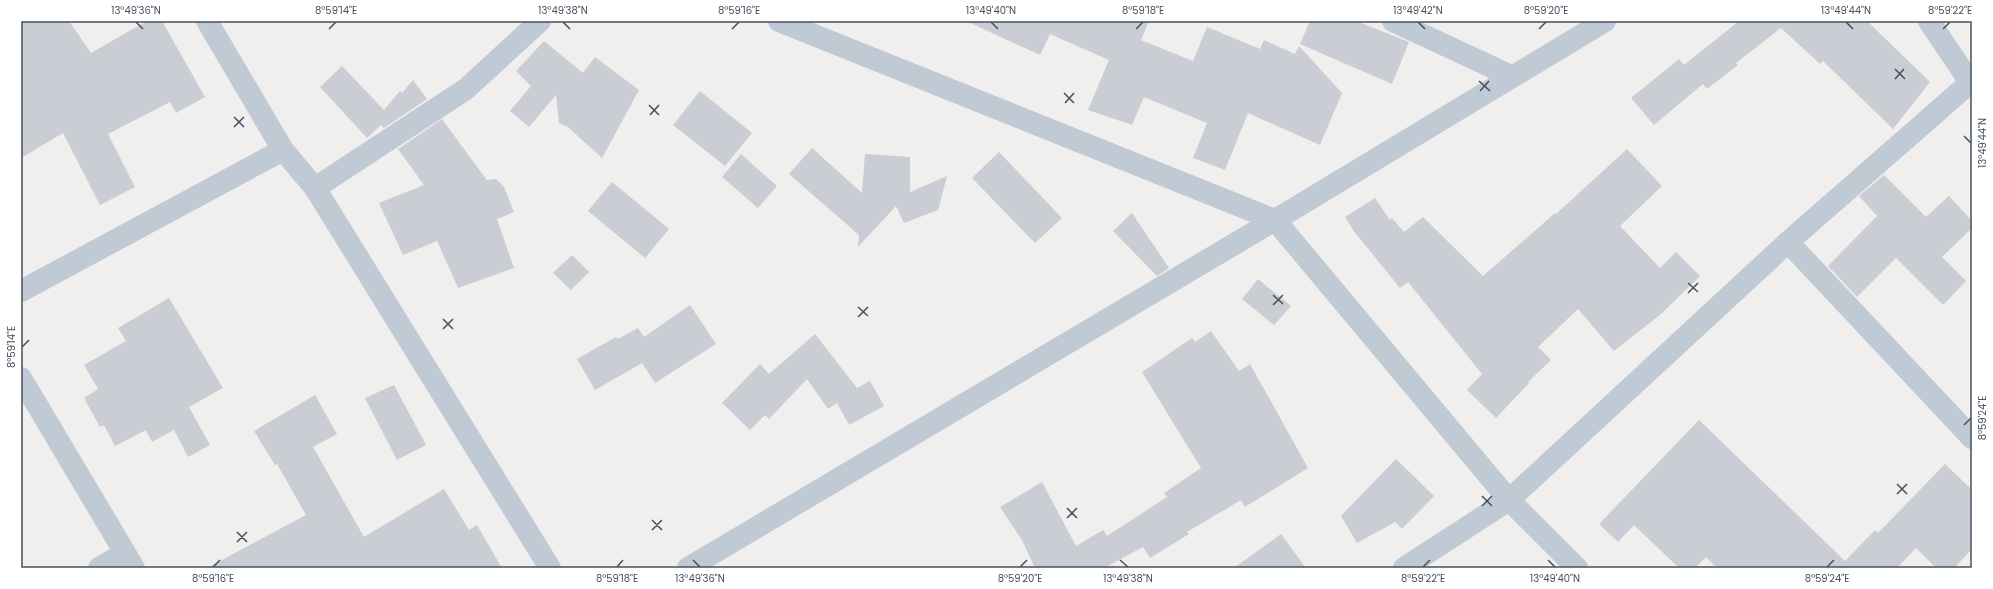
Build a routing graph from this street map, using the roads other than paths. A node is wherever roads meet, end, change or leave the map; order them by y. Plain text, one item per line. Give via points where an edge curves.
1 (207, 21) edge
2 (540, 21) edge
3 (779, 21) edge
4 (1393, 21) edge
5 (1605, 21) edge
6 (1929, 21) edge
7 (1511, 76) junction
8 (1971, 83) edge
9 (283, 150) junction
10 (315, 188) junction
11 (1275, 220) junction
12 (1788, 242) junction
13 (21, 291) edge
14 (21, 378) edge
15 (1972, 438) edge
16 (1508, 500) junction
17 (130, 560) edge
18 (99, 568) edge
19 (550, 568) edge
20 (688, 568) edge
21 (1404, 568) edge
22 (1577, 568) edge

1 - 9 street
2 - 10 street via 466,89
3 - 11 street
4 - 7 street
5 - 7 street
6 - 8 street
7 - 11 street
8 - 12 street
9 - 10 street
9 - 13 street
10 - 19 street
11 - 16 street
11 - 20 street
12 - 15 street
12 - 16 street
14 - 17 street
16 - 21 street
16 - 22 street
17 - 18 street

